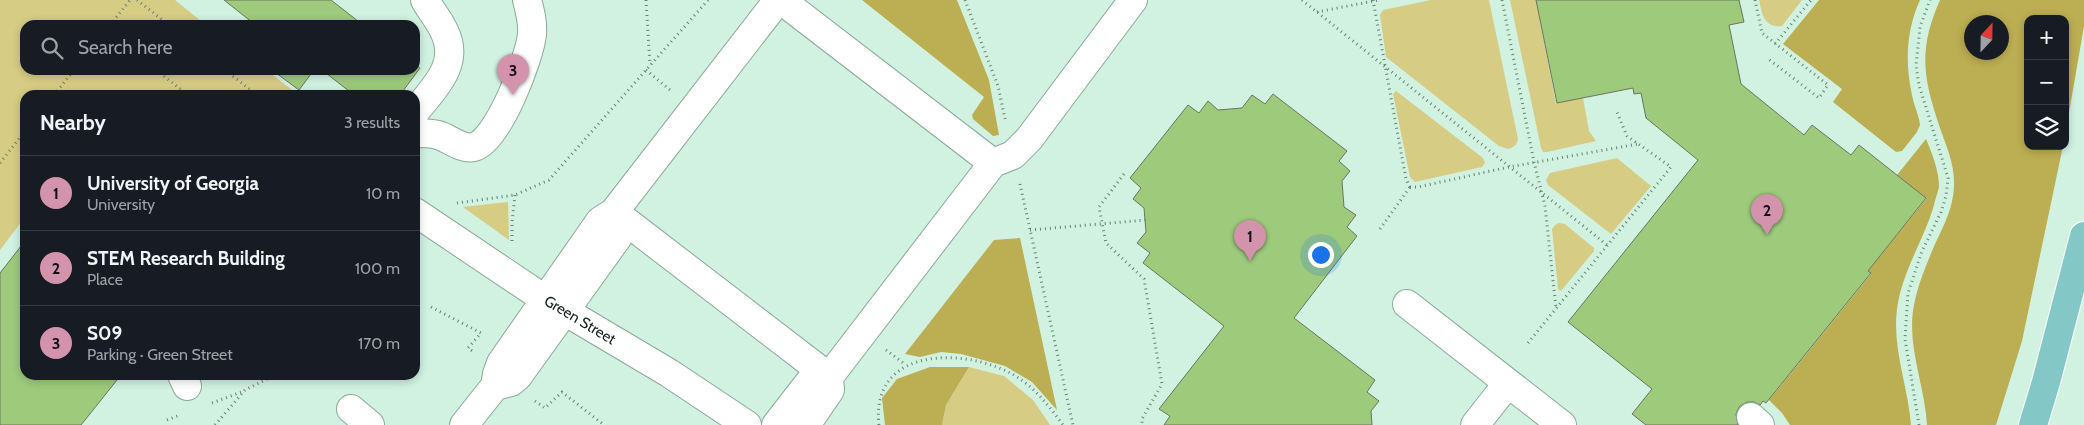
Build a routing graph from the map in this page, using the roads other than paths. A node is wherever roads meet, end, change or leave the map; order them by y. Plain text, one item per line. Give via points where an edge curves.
1 (425, 0) edge
2 (527, 0) edge
3 (779, 0) edge
4 (1133, 0) edge
5 (420, 105) edge
6 (420, 133) edge
7 (1003, 159) junction
8 (614, 212) junction
9 (420, 215) edge
10 (2084, 236) edge
11 (1407, 304) dead end
12 (555, 305) junction
13 (829, 377) junction
14 (1508, 383) junction
15 (464, 425) edge
16 (747, 425) edge
17 (776, 425) edge
18 (806, 425) edge
19 (1475, 425) edge
20 (1562, 425) edge
21 (2034, 425) edge

1 - 5 street via 446,33 449,57 444,74
2 - 6 street via 532,33 524,70 508,104 486,138 470,147 438,135
3 - 7 street
3 - 8 street
4 - 7 street via 1029,139
7 - 13 street
8 - 12 street via 600,220
8 - 13 street
9 - 12 street, Green Street
10 - 21 main road
11 - 14 street
12 - 15 street via 502,363 496,374 495,386
12 - 16 street, Green Street via 669,373
13 - 17 street via 811,380
13 - 18 street via 830,390
14 - 19 street
14 - 20 street

